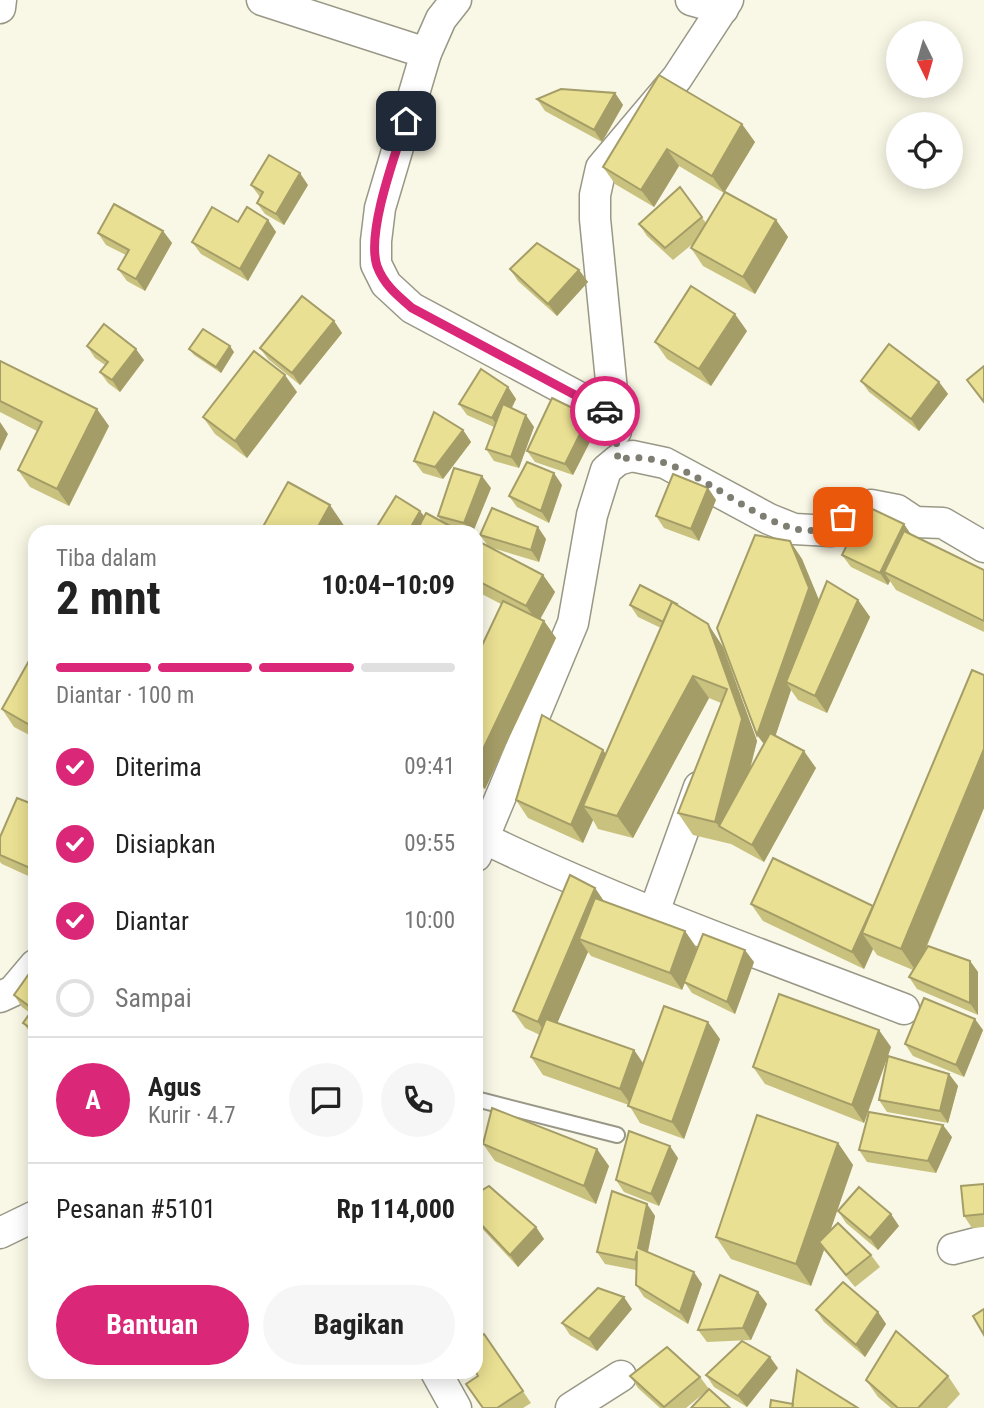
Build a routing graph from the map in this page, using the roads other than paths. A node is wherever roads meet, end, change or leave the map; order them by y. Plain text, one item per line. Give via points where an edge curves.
1 (1, 0) edge
2 (262, 0) edge
3 (457, 0) edge
4 (691, 0) edge
5 (726, 4) edge
6 (0, 8) edge
7 (426, 53) junction
8 (614, 416) junction
9 (618, 460) junction
10 (984, 547) edge
11 (708, 761) edge
12 (483, 840) edge
13 (483, 848) edge
14 (654, 912) junction
15 (28, 973) edge
16 (0, 997) edge
17 (904, 1009) dead end
18 (483, 1101) edge
19 (617, 1135) dead end
20 (28, 1219) edge
21 (0, 1233) edge
22 (984, 1241) edge
23 (953, 1249) dead end
24 (621, 1376) dead end
25 (440, 1379) edge
26 (456, 1408) edge
27 (571, 1408) edge

1 - 6 street
2 - 7 street
3 - 7 street via 441,19
4 - 5 street
5 - 8 street via 677,78 601,168 595,219
7 - 8 street via 380,208 376,264 386,284 412,308
8 - 9 street
9 - 10 street via 632,456 666,463 794,529 831,531 843,517 871,505 897,510 915,522 943,523
9 - 12 street via 606,470 592,515 573,623
11 - 14 street
13 - 14 street
14 - 17 street
15 - 16 street via 13,991
18 - 19 lane
20 - 21 street
22 - 23 street
24 - 27 street
25 - 26 street

